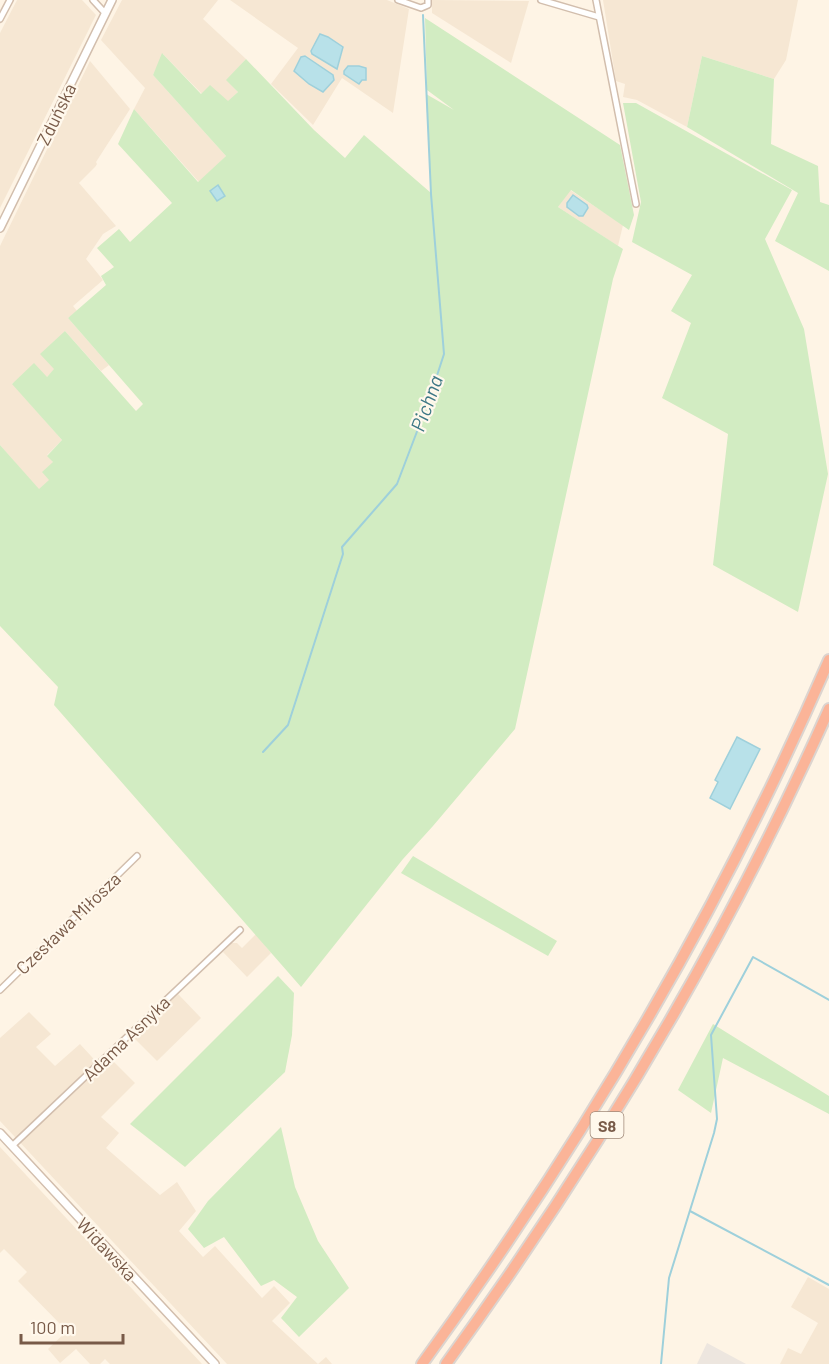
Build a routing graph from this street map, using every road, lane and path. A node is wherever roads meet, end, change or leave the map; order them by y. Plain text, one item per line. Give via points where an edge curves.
1 (10, 0) edge
2 (93, 0) edge
3 (112, 0) edge
4 (398, 0) edge
5 (428, 0) edge
6 (540, 0) edge
7 (596, 0) edge
8 (105, 13) junction
9 (599, 17) junction
10 (0, 19) edge
11 (636, 204) dead end
12 (0, 228) edge
13 (829, 660) edge
14 (829, 709) edge
15 (137, 856) dead end
16 (240, 930) dead end
17 (0, 990) edge
18 (0, 1133) edge
19 (12, 1146) junction
20 (215, 1364) edge
21 (422, 1364) edge
22 (446, 1364) edge

1 - 10 street
2 - 8 street
3 - 8 street, Zduńska
4 - 5 street via 421,8 428,5
6 - 9 street
7 - 9 street
8 - 12 street, Zduńska
9 - 11 street
13 - 21 highway, S8 via 749,832 668,984 559,1165
14 - 22 highway, S8 via 750,874 653,1049 575,1177
15 - 17 street, Czesława Miłosza
16 - 19 street, Adama Asnyka
18 - 19 street, Widawska
19 - 20 street, Widawska

